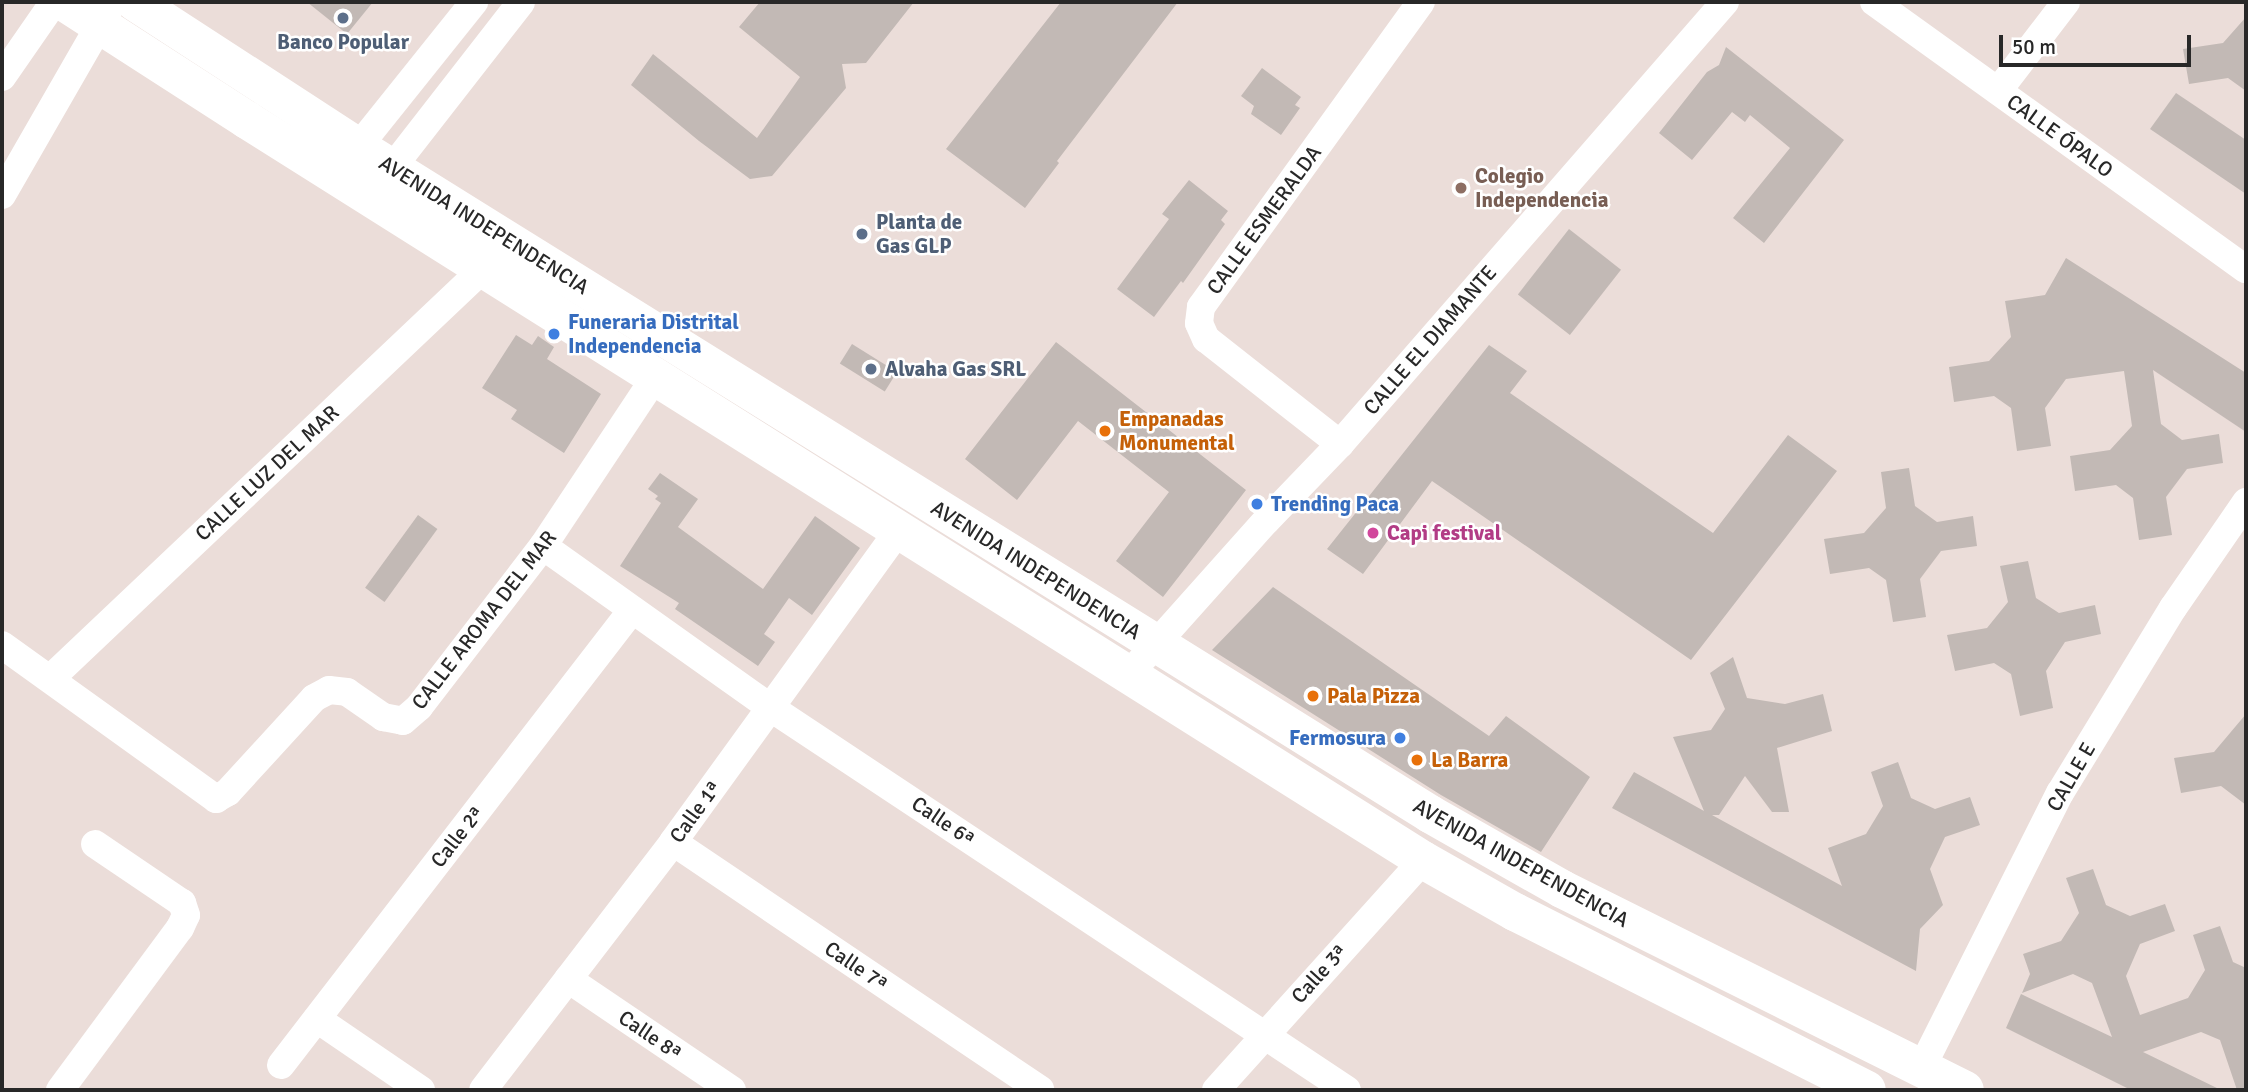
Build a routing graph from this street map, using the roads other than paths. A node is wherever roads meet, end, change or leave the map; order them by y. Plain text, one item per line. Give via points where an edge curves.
1 (54, 2) edge
2 (64, 2) edge
3 (135, 2) edge
4 (474, 2) edge
5 (521, 2) edge
6 (1421, 2) edge
7 (1725, 2) edge
8 (1874, 2) edge
9 (2066, 2) edge
10 (106, 13) edge
11 (2, 77) edge
12 (1998, 91) junction
13 (358, 147) junction
14 (392, 168) junction
15 (2, 195) edge
16 (484, 268) junction
17 (2246, 269) edge
18 (656, 376) junction
19 (1340, 443) junction
20 (2246, 502) edge
21 (900, 528) junction
22 (543, 546) junction
23 (632, 610) junction
24 (1154, 644) junction
25 (2, 645) edge
26 (1129, 674) junction
27 (51, 678) junction
28 (771, 708) junction
29 (673, 842) junction
30 (95, 844) dead end
31 (1423, 860) junction
32 (568, 979) junction
33 (317, 1019) junction
34 (1264, 1035) junction
35 (281, 1065) dead end
36 (1922, 1067) junction
37 (60, 1090) edge
38 (421, 1090) edge
39 (483, 1090) edge
40 (732, 1090) edge
41 (1040, 1090) edge
42 (1216, 1090) edge
43 (1347, 1090) edge
44 (1867, 1090) edge
45 (1965, 1090) edge

1 - 11 street
2 - 10 main road, AVENIDA INDEPENDENCIA
3 - 13 main road, AVENIDA INDEPENDENCIA
4 - 13 street
5 - 14 street
6 - 19 street, CALLE ESMERALDA via 1201,307 1199,323 1206,339
7 - 19 street, CALLE EL DIAMANTE
8 - 12 street, CALLE ÓPALO
9 - 12 street
10 - 15 street
10 - 16 main road, AVENIDA INDEPENDENCIA
12 - 17 street, CALLE ÓPALO
13 - 14 main road, AVENIDA INDEPENDENCIA
14 - 24 main road, AVENIDA INDEPENDENCIA
16 - 18 main road, AVENIDA INDEPENDENCIA
16 - 27 street, CALLE LUZ DEL MAR
18 - 21 main road, AVENIDA INDEPENDENCIA
18 - 22 street, CALLE AROMA DEL MAR
19 - 24 street, CALLE EL DIAMANTE
20 - 36 street, CALLE E via 2173,608 2060,793
21 - 26 main road, AVENIDA INDEPENDENCIA
21 - 28 street, Calle 1ª
22 - 23 street, Calle 6ª
22 - 27 street, CALLE AROMA DEL MAR via 419,707 403,721 383,717 347,692 329,691 314,698 228,792 216,799
23 - 28 street, Calle 6ª
23 - 33 street, Calle 2ª
24 - 26 street, CALLE EL DIAMANTE
24 - 36 main road, AVENIDA INDEPENDENCIA via 1430,814 1562,888
25 - 27 street, CALLE AROMA DEL MAR
26 - 31 main road, AVENIDA INDEPENDENCIA
28 - 29 street, Calle 1ª
28 - 34 street, Calle 6ª
29 - 32 street, Calle 1ª
29 - 41 street, Calle 7ª
30 - 37 street via 182,904 186,915
31 - 34 street, Calle 3ª
31 - 44 main road, AVENIDA INDEPENDENCIA via 1515,912
32 - 39 street, Calle 1ª
32 - 40 street, Calle 8ª
33 - 35 street, Calle 2ª
33 - 38 street
34 - 42 street, Calle 3ª
34 - 43 street, Calle 6ª
36 - 45 main road, AVENIDA INDEPENDENCIA

